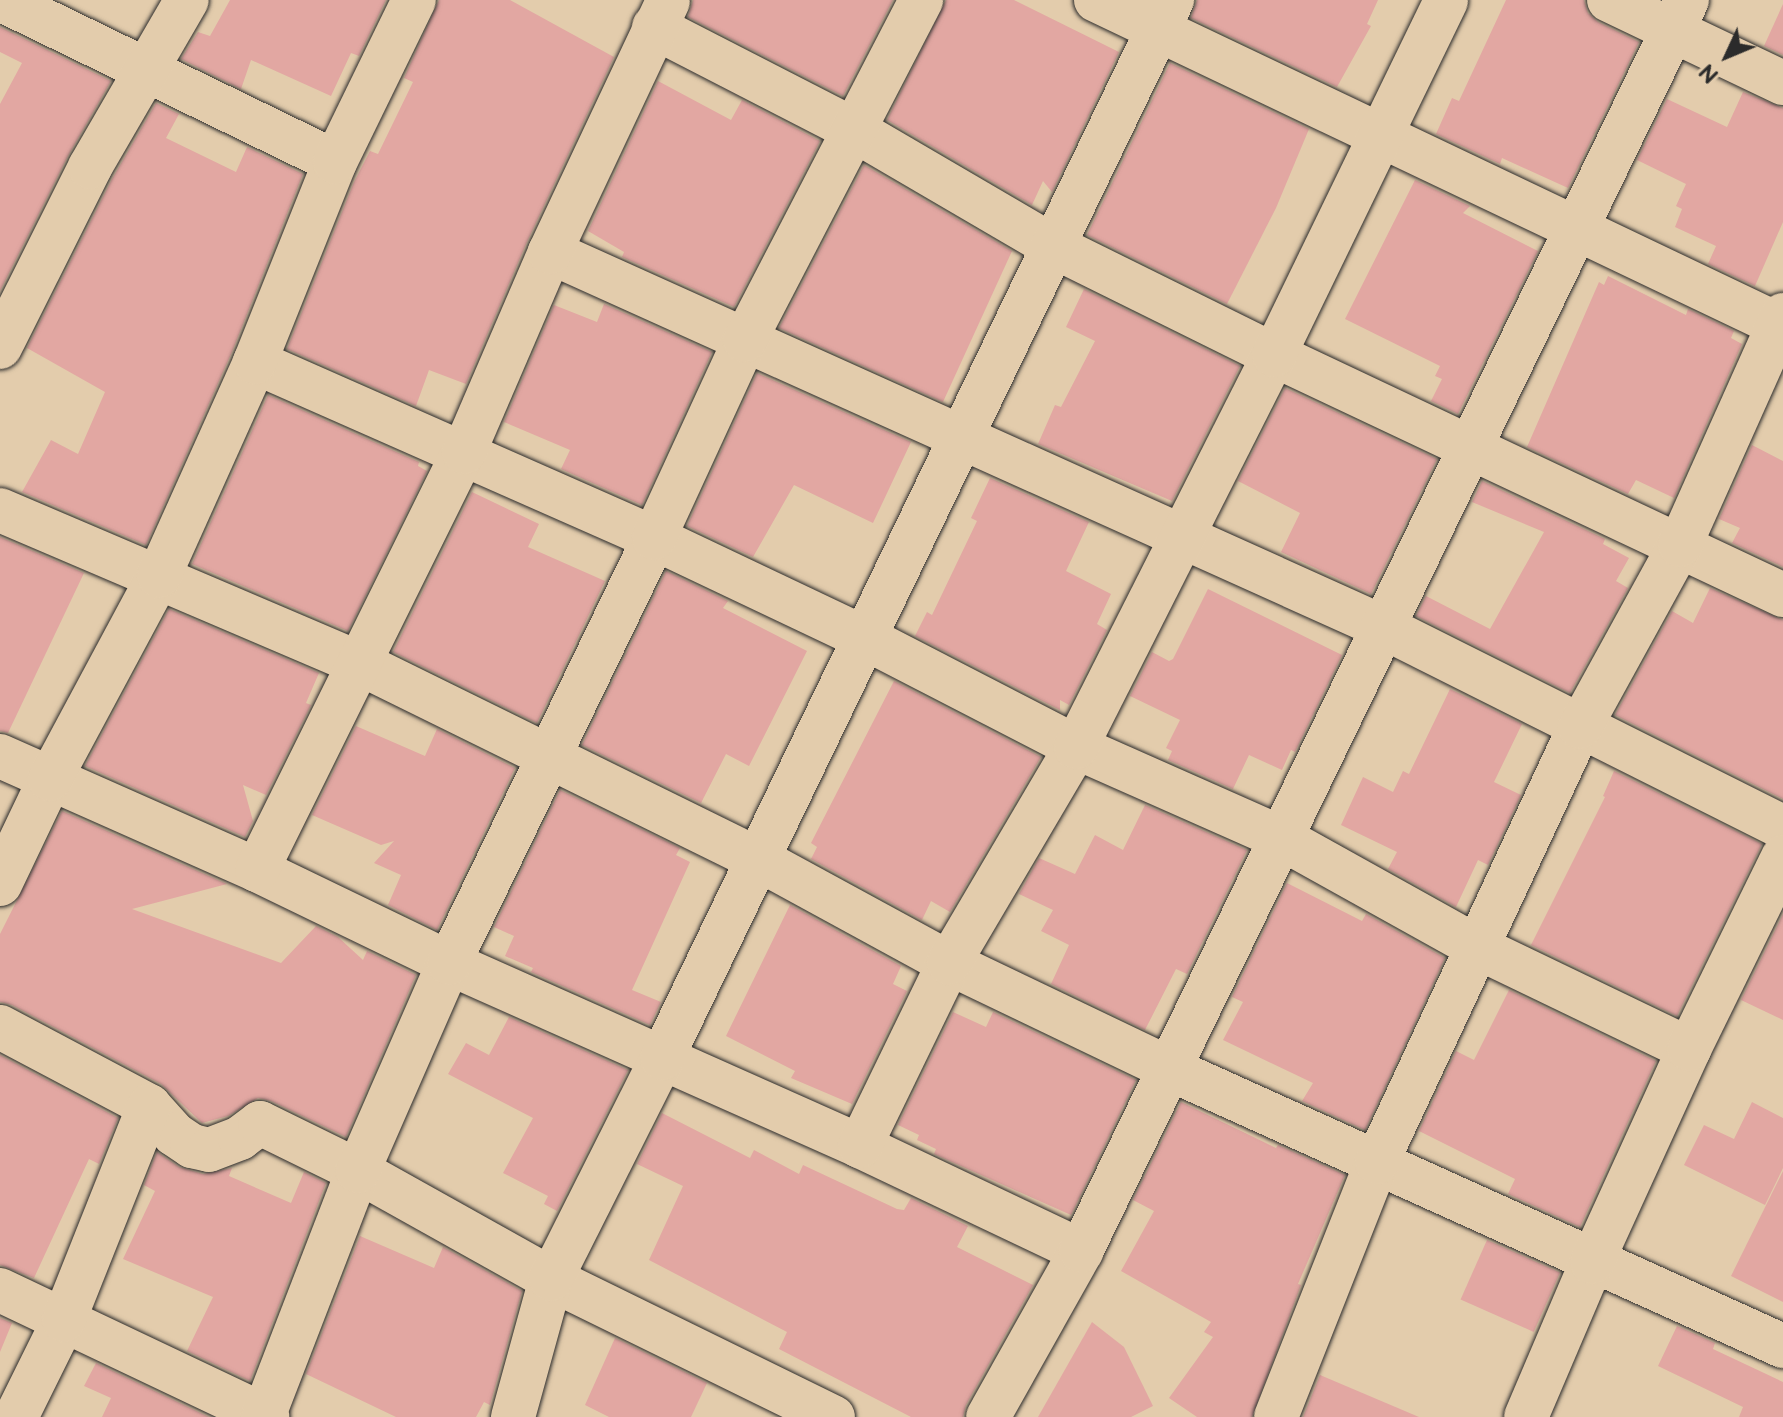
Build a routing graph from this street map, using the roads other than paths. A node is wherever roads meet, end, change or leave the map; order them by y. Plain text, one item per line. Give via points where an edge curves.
1 (2, 0) edge
2 (187, 0) edge
3 (414, 0) edge
4 (921, 0) edge
5 (1096, 0) edge
6 (1446, 0) edge
7 (1609, 0) edge
8 (661, 13) edge
9 (1165, 15) edge
10 (1680, 16) edge
11 (145, 72) junction
12 (1783, 83) edge
13 (856, 131) junction
14 (1380, 137) junction
15 (335, 162) junction
16 (1576, 230) junction
17 (1053, 246) junction
18 (550, 252) junction
19 (1781, 322) edge
20 (745, 340) junction
21 (0, 347) edge
22 (1274, 355) junction
23 (255, 362) junction
24 (961, 436) junction
25 (1471, 448) junction
26 (464, 452) junction
27 (0, 510) edge
28 (654, 538) junction
29 (1181, 538) junction
30 (1680, 545) junction
31 (159, 576) junction
32 (1783, 595) edge
33 (1383, 627) junction
34 (865, 638) junction
35 (359, 663) junction
36 (1580, 727) junction
37 (1076, 747) junction
38 (548, 754) junction
39 (0, 756) edge
40 (50, 779) junction
41 (1783, 827) edge
42 (1281, 838) junction
43 (1783, 857) edge
44 (758, 859) junction
45 (257, 870) junction
46 (0, 884) edge
47 (1479, 948) junction
48 (449, 963) junction
49 (949, 963) junction
50 (0, 1027) edge
51 (1689, 1049) junction
52 (662, 1058) junction
53 (1170, 1069) junction
54 (149, 1106) junction
55 (860, 1146) junction
56 (1377, 1162) junction
57 (358, 1171) junction
58 (1081, 1251) junction
59 (1592, 1262) junction
60 (551, 1279) junction
61 (0, 1290) edge
62 (64, 1320) junction
63 (1783, 1346) edge
64 (776, 1403) edge
65 (265, 1416) edge
66 (16, 1417) edge
67 (513, 1417) edge
68 (833, 1417) edge
69 (988, 1417) edge
70 (1276, 1417) edge
71 (1526, 1417) edge

1 - 11 street
2 - 11 street
3 - 15 street
4 - 13 street
5 - 9 street
6 - 14 street
7 - 10 street
8 - 13 street
8 - 18 street
9 - 14 street
9 - 17 street
10 - 12 street
10 - 16 street
11 - 15 street
11 - 21 street via 90,167
13 - 17 street
13 - 20 street
14 - 16 street
14 - 22 street
15 - 23 street
16 - 19 street
16 - 25 street
17 - 22 street
17 - 24 street
18 - 20 street
18 - 26 street
19 - 30 street
20 - 24 street
20 - 28 street
22 - 25 street
22 - 29 street
23 - 26 street
23 - 31 street
24 - 29 street
24 - 34 street
25 - 30 street
25 - 33 street
26 - 28 street
26 - 35 street
27 - 31 street
28 - 34 street
28 - 38 street
29 - 33 street
29 - 37 street
30 - 32 street
30 - 36 street
31 - 35 street
31 - 40 street
33 - 36 street
33 - 42 street
34 - 37 street
34 - 44 street
35 - 38 street
35 - 45 street
36 - 41 street
36 - 47 street
37 - 42 street
37 - 49 street
38 - 44 street
38 - 48 street
39 - 40 street
40 - 45 street
40 - 46 street
42 - 47 street
42 - 53 street
43 - 51 street
44 - 49 street
44 - 52 street
45 - 48 street
47 - 51 street
47 - 56 street
48 - 52 street
48 - 57 street
49 - 53 street
49 - 55 street
50 - 54 street
51 - 59 street
52 - 55 street
52 - 60 street
53 - 56 street
53 - 58 street
54 - 57 street via 192,1146 209,1150 260,1123
54 - 62 street
55 - 58 street
56 - 59 street
56 - 70 street
57 - 60 street
57 - 65 street
58 - 69 street
59 - 63 street
59 - 71 street
60 - 64 street
60 - 67 street
61 - 62 street
62 - 65 street
62 - 66 street
64 - 68 street

